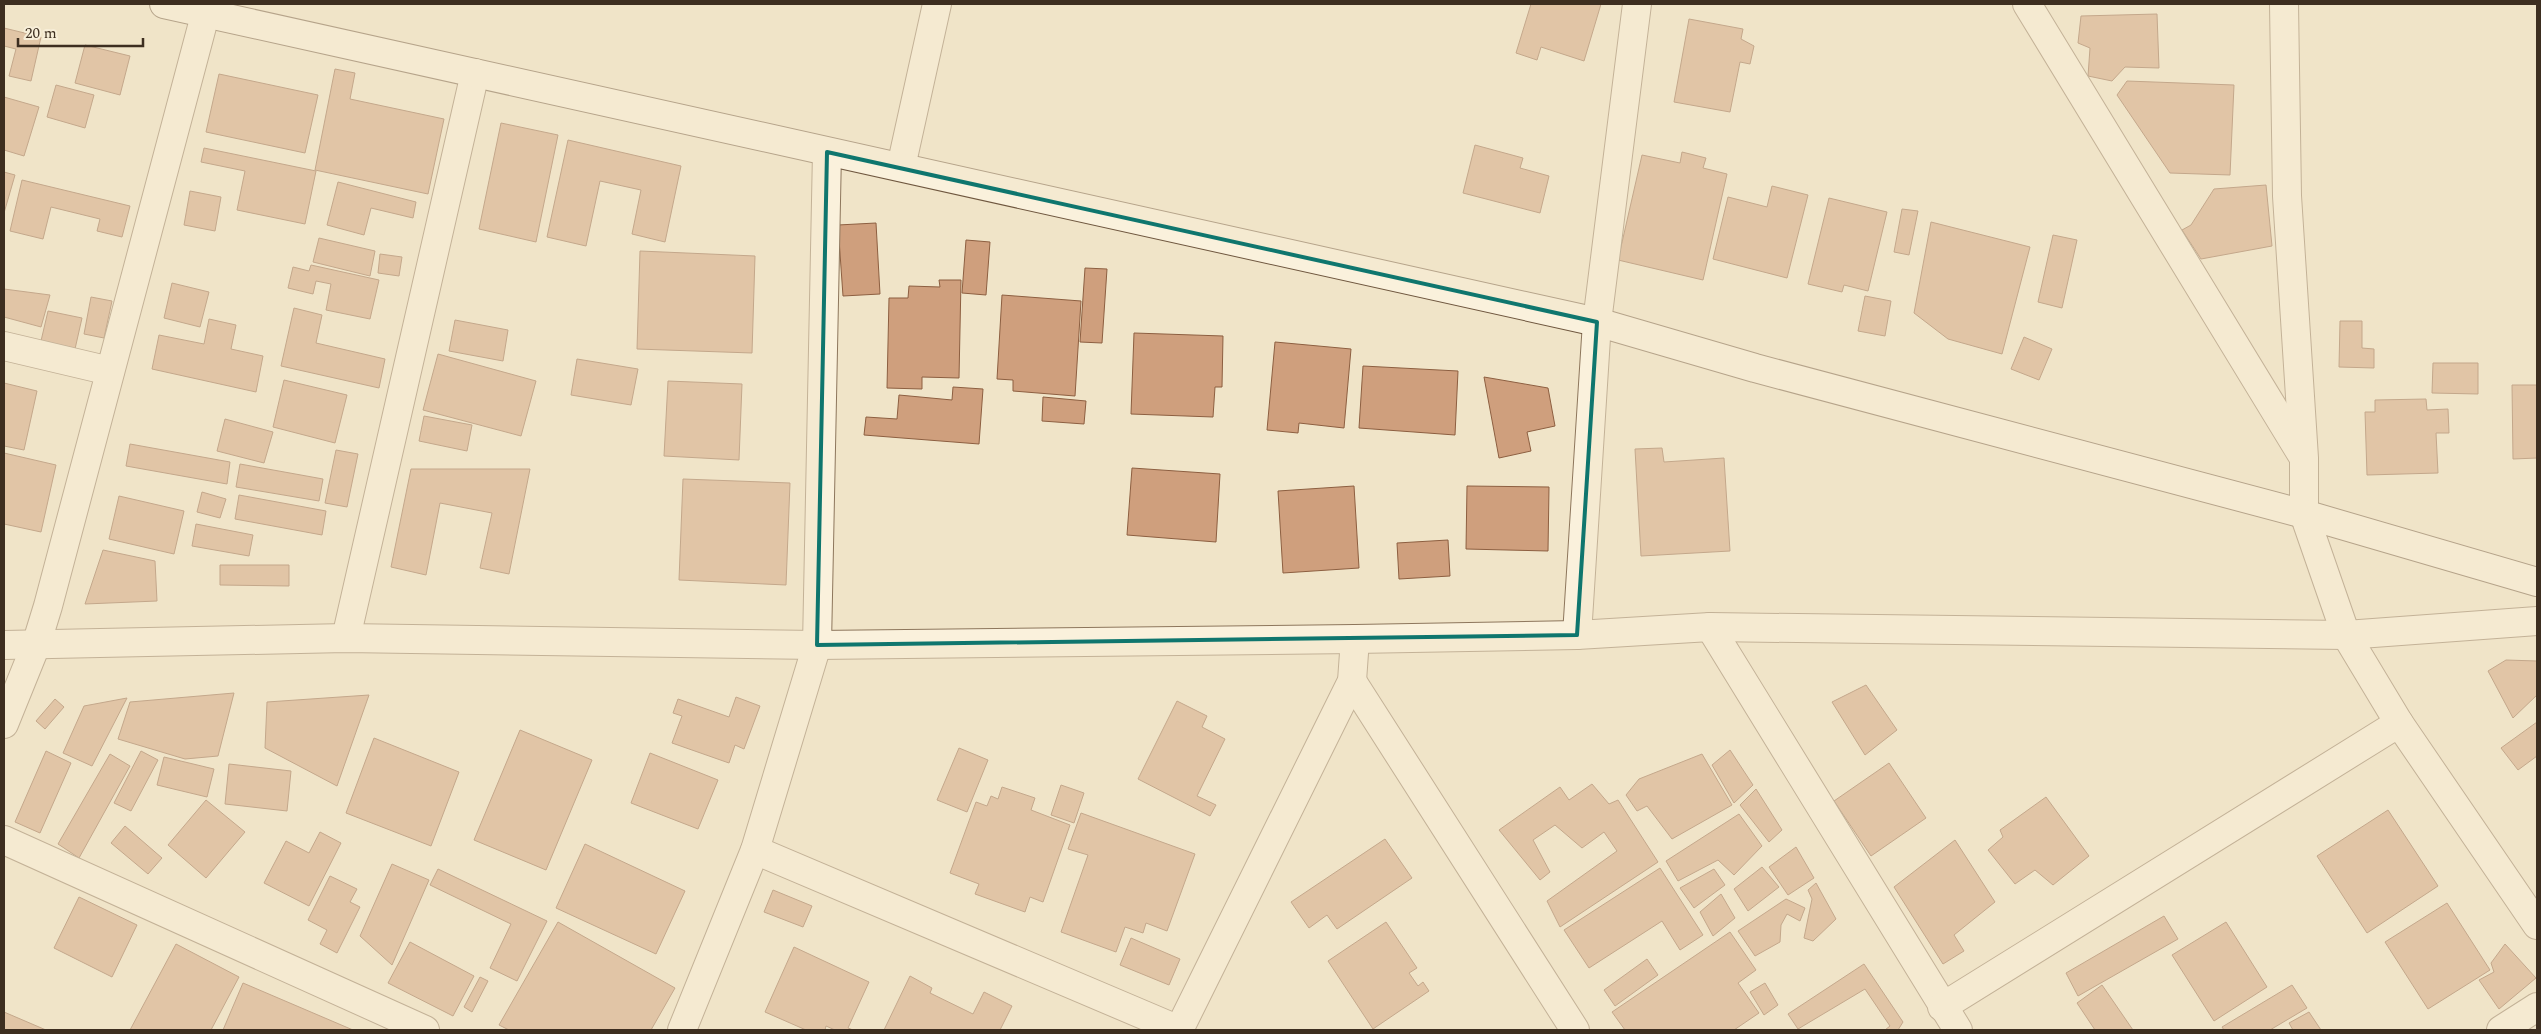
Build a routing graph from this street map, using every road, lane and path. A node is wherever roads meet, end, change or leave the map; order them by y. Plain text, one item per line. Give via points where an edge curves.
1 (164, 4) edge
2 (937, 4) edge
3 (1637, 4) edge
4 (2027, 4) edge
5 (2284, 4) edge
6 (207, 8) edge
7 (475, 73) junction
8 (827, 152) junction
9 (901, 167) junction
10 (1598, 322) junction
11 (4, 346) edge
12 (110, 372) junction
13 (2304, 458) junction
14 (2304, 514) junction
15 (2537, 582) edge
16 (2537, 621) edge
17 (1710, 626) junction
18 (1577, 635) junction
19 (2346, 635) junction
20 (346, 638) junction
21 (1355, 640) junction
22 (4, 645) edge
23 (36, 645) junction
24 (817, 645) junction
25 (1352, 681) junction
26 (4, 724) edge
27 (2399, 724) junction
28 (4, 840) edge
29 (755, 850) junction
30 (2537, 925) edge
31 (1942, 1007) junction
32 (2537, 1007) edge
33 (424, 1030) edge
34 (682, 1030) edge
35 (1179, 1030) edge
36 (1576, 1030) edge
37 (1958, 1030) edge
38 (2501, 1030) edge

1 - 6 street
2 - 9 street
3 - 10 street
4 - 13 street
5 - 13 street via 2287,196
6 - 7 street
6 - 12 street
7 - 8 street
7 - 20 street
8 - 9 street
8 - 24 street
9 - 10 street
10 - 14 street via 1755,368
10 - 18 street
11 - 12 street
12 - 23 street
13 - 14 street
14 - 15 street
14 - 19 street
16 - 19 street
17 - 18 street
17 - 19 street
17 - 31 street
18 - 21 street
19 - 27 street
20 - 23 street
20 - 24 street
21 - 24 street
21 - 25 street
22 - 23 street
23 - 26 street
24 - 29 street
25 - 35 street
25 - 36 street
27 - 30 street
27 - 31 street
28 - 33 street
29 - 34 street
29 - 35 street
31 - 37 street
32 - 38 street

